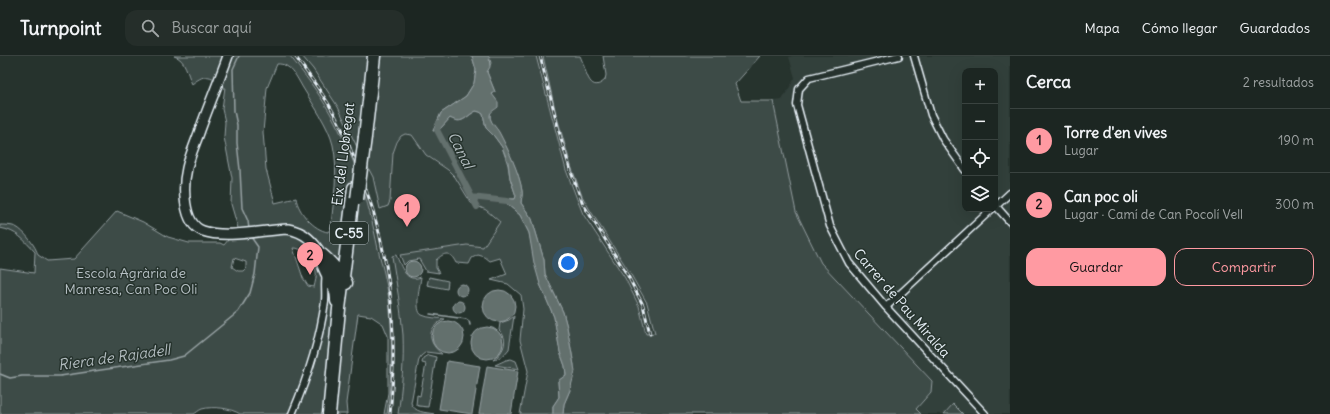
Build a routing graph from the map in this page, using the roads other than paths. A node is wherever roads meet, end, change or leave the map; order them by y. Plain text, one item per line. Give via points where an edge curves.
1 (228, 56) edge
2 (899, 56) edge
3 (914, 56) edge
4 (372, 61) edge
5 (962, 166) edge
6 (1010, 193) edge
7 (998, 204) edge
8 (998, 211) edge
9 (989, 212) edge
10 (1010, 222) edge
11 (324, 257) junction
12 (349, 257) junction
13 (328, 274) junction
14 (344, 278) junction
15 (886, 307) junction
16 (342, 310) junction
17 (292, 414) edge
18 (329, 414) edge
19 (333, 414) edge
20 (985, 414) edge

1 - 11 street via 187,168 186,210 201,230 222,234 279,230 303,233 312,240
2 - 15 street, Carrer de Pau Miralda via 809,78 799,90 797,105 830,226 849,263
3 - 5 street via 931,115 943,139
4 - 12 highway, Eix del Llobregat / C-55, bridge
6 - 7 street
8 - 10 street
9 - 15 street
11 - 12 highway via 340,262
11 - 13 highway
11 - 14 highway
12 - 14 highway via 347,275
12 - 16 highway, Eix del Llobregat / C-55
13 - 14 highway via 336,279
13 - 16 highway via 335,288 336,305
13 - 17 street via 325,279 325,301 316,347
14 - 16 highway via 346,282
15 - 20 street, Carrer de Pau Miralda
16 - 18 highway, Eix del Llobregat / C-55
16 - 19 highway, Eix del Llobregat / C-55

